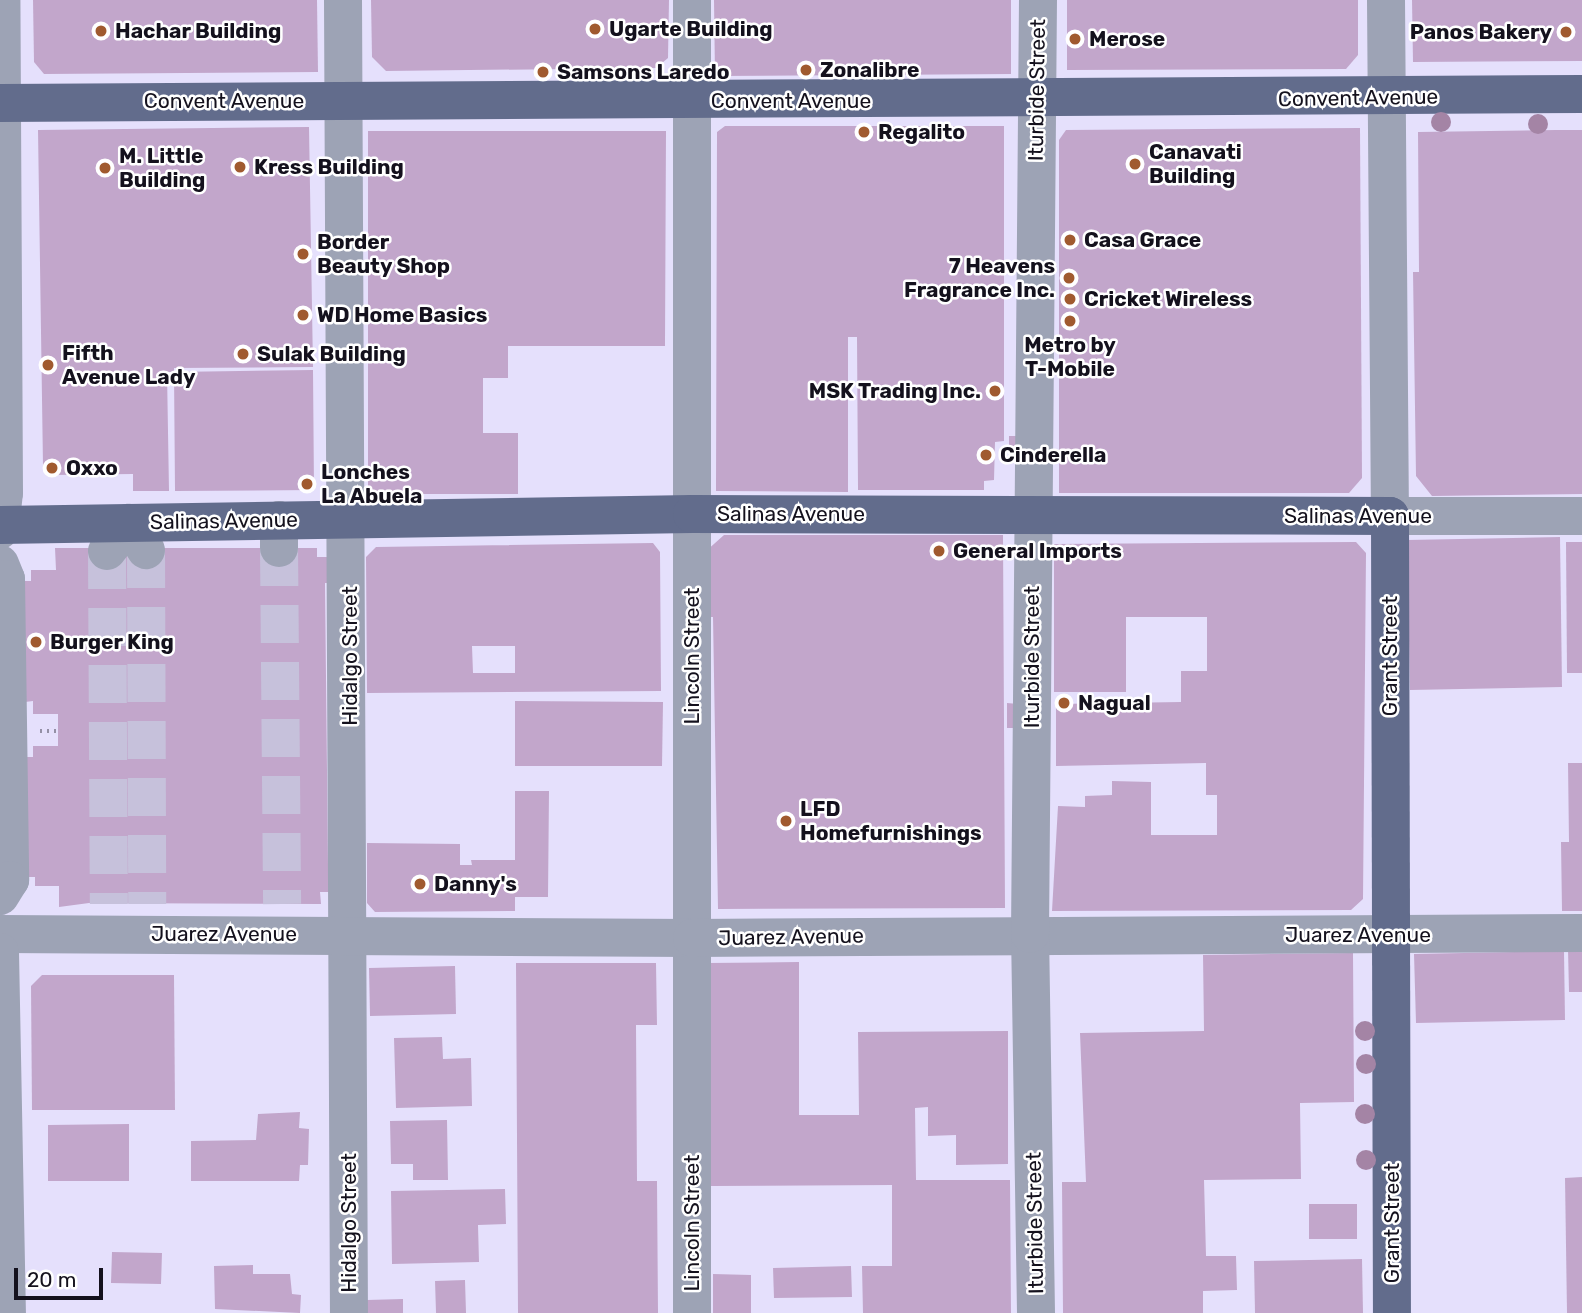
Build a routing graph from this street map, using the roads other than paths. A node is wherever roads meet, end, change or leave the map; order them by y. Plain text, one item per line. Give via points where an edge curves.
1 (1, 0) edge
2 (343, 0) edge
3 (692, 0) edge
4 (1038, 0) edge
5 (1386, 0) edge
6 (1582, 94) edge
7 (1386, 97) junction
8 (343, 100) junction
9 (1037, 100) junction
10 (692, 101) junction
11 (1, 103) edge
12 (692, 514) junction
13 (1033, 516) junction
14 (1390, 516) junction
15 (1582, 516) edge
16 (344, 520) junction
17 (0, 524) edge
18 (0, 530) edge
19 (0, 564) edge
20 (0, 897) edge
21 (1582, 933) edge
22 (0, 934) edge
23 (1030, 934) junction
24 (1392, 936) junction
25 (347, 938) junction
26 (692, 938) junction
27 (0, 952) edge
28 (7, 1313) edge
29 (349, 1313) edge
30 (692, 1313) edge
31 (1036, 1313) edge
32 (1392, 1313) edge

1 - 11 street
2 - 8 street, Hidalgo Street
3 - 10 street, Lincoln Street
4 - 9 street, Iturbide Street
5 - 7 street, Grant Street
6 - 7 main road, Convent Avenue
7 - 9 main road, Convent Avenue
7 - 14 street, Grant Street
8 - 10 main road, Convent Avenue
8 - 11 main road, Convent Avenue
8 - 16 street, Hidalgo Street
9 - 10 main road, Convent Avenue
9 - 13 street, Iturbide Street
10 - 12 street, Lincoln Street
11 - 17 street
12 - 13 main road, Salinas Avenue
12 - 16 main road, Salinas Avenue
12 - 26 street, Lincoln Street
13 - 14 main road, Salinas Avenue
13 - 23 street, Iturbide Street
14 - 15 street, Salinas Avenue
14 - 24 main road, Grant Street
16 - 17 main road, Salinas Avenue via 279,534 127,541
16 - 25 street, Hidalgo Street via 349,565 351,908
17 - 18 street
19 - 20 street via 6,579 10,880
21 - 24 street, Juarez Avenue
22 - 25 street, Juarez Avenue via 174,915 282,919
23 - 24 street, Juarez Avenue
23 - 26 street, Juarez Avenue
23 - 31 street, Iturbide Street
24 - 32 main road, Grant Street
25 - 26 street, Juarez Avenue
25 - 29 street, Hidalgo Street
26 - 30 street, Lincoln Street
27 - 28 street

